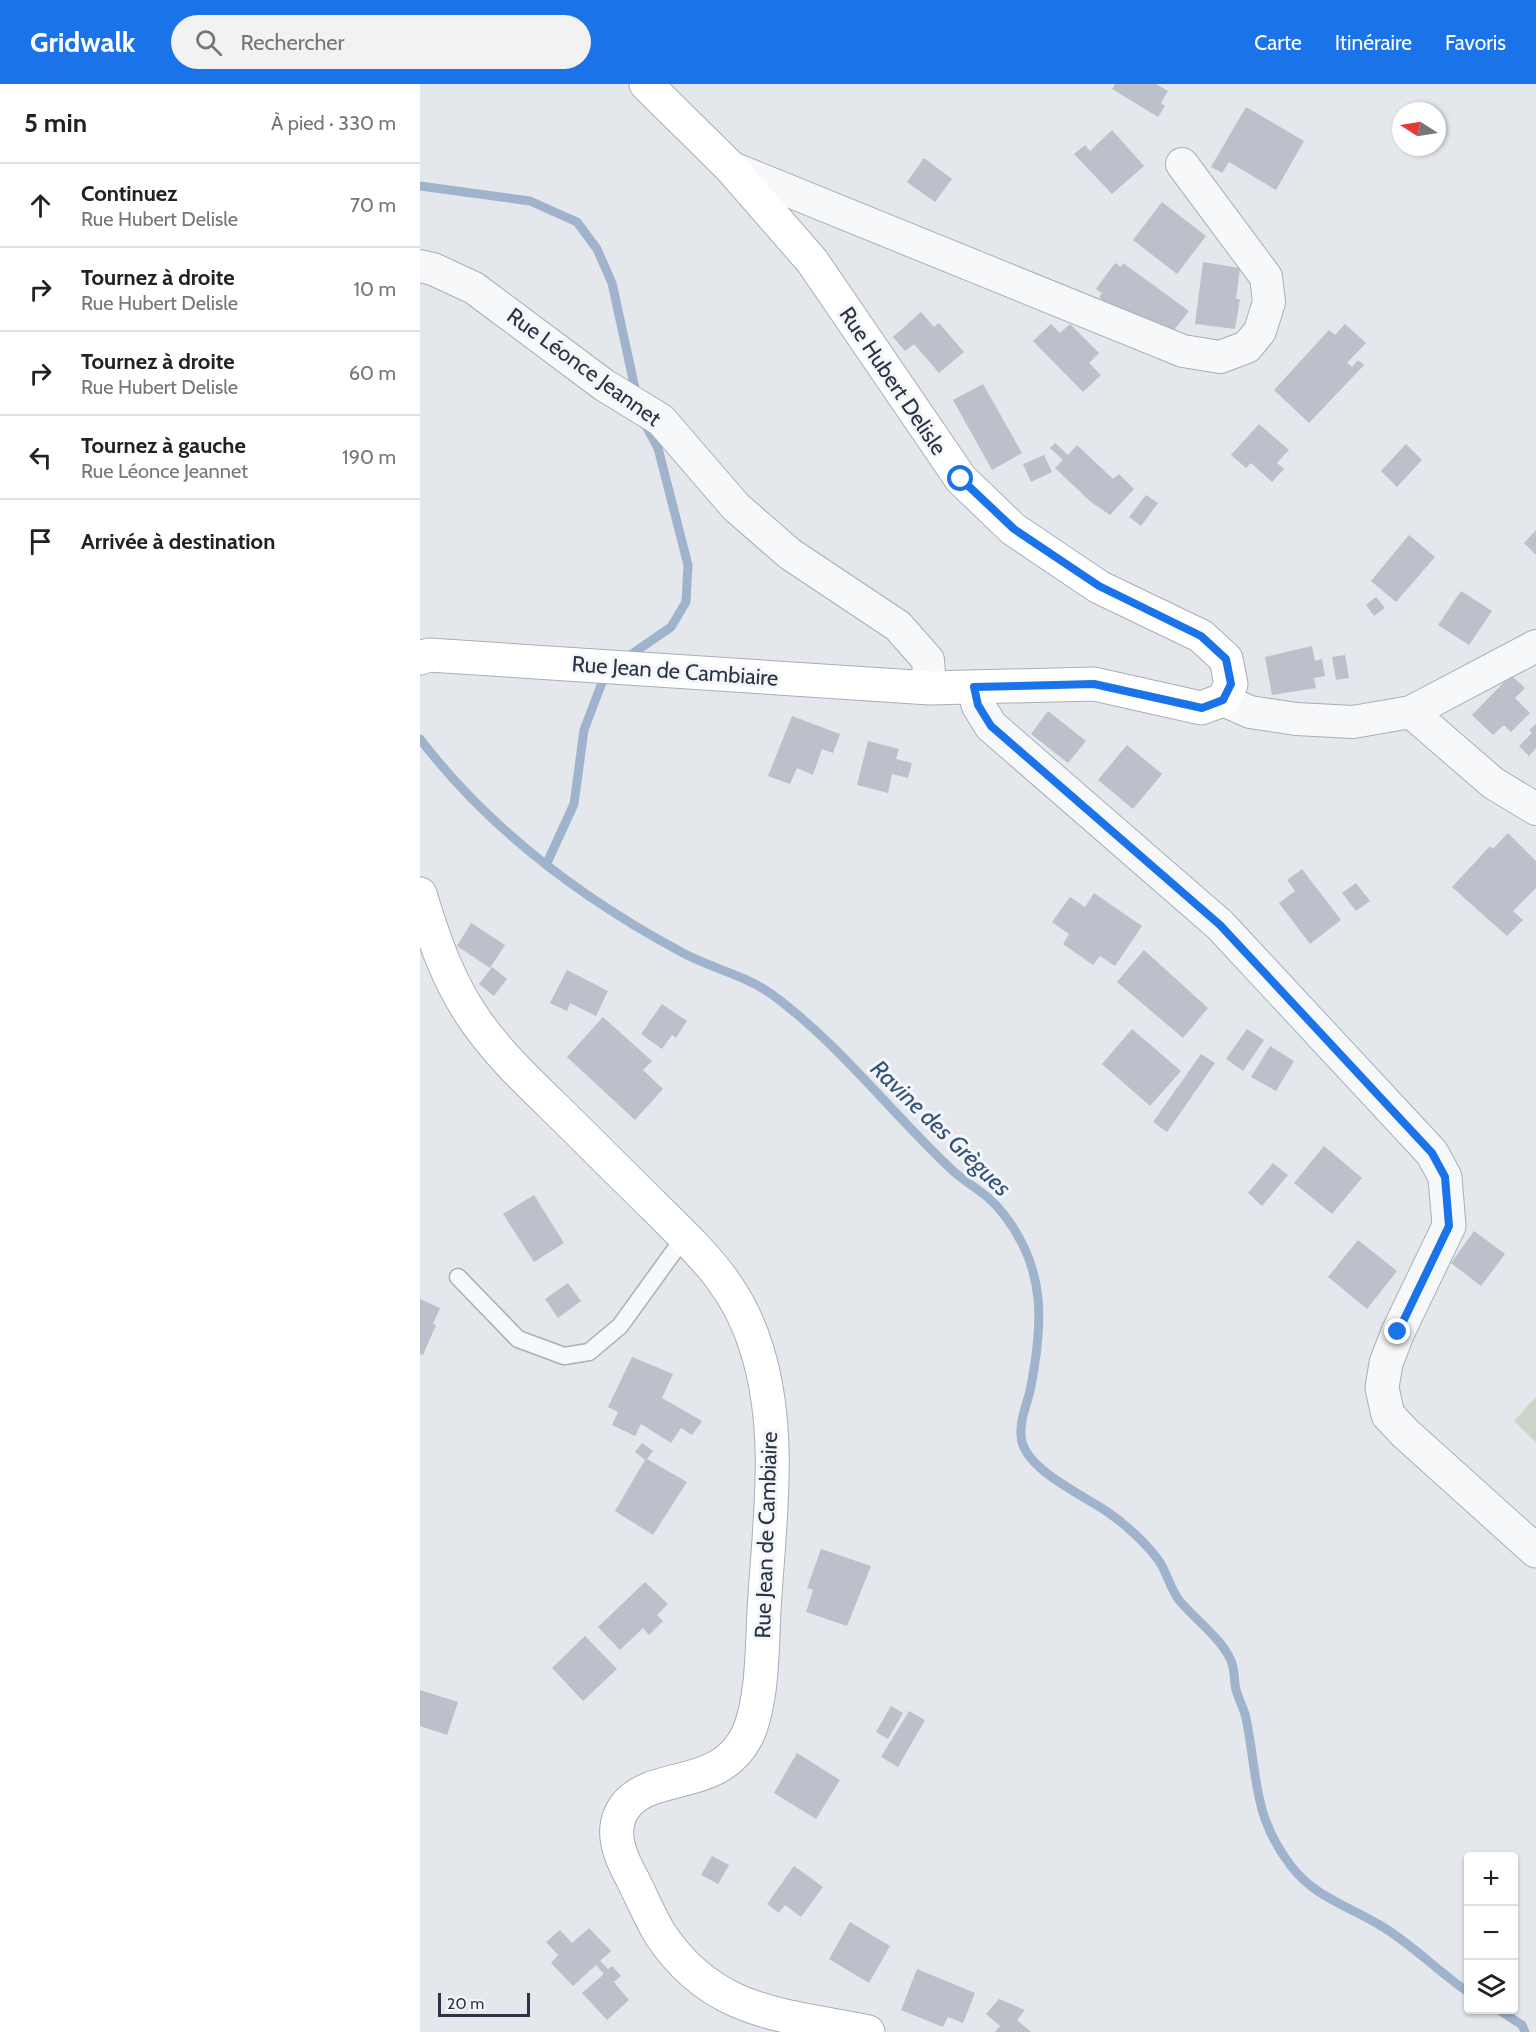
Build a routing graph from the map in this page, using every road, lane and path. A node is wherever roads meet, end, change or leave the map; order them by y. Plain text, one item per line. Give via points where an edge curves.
1 (646, 84) edge
2 (1182, 164) dead end
3 (730, 166) junction
4 (420, 266) edge
5 (1536, 646) edge
6 (425, 657) edge
7 (974, 687) junction
8 (930, 688) junction
9 (1223, 700) junction
10 (1411, 712) junction
11 (1536, 809) edge
12 (420, 894) edge
13 (685, 1236) junction
14 (458, 1277) dead end
15 (1536, 1551) edge
16 (868, 2032) edge

1 - 3 main road, Rue Hubert Delisle
2 - 3 street via 1266,277 1269,302 1260,331 1247,347 1220,357 1183,351
3 - 9 main road, Rue Hubert Delisle via 812,261 961,479 1014,529 1099,586 1201,636 1226,659 1231,684
4 - 8 street, Rue Léonce Jeannet via 474,288 604,385 661,420 736,507 781,546 898,626 928,660
5 - 10 street
6 - 8 main road, Rue Jean de Cambiaire
7 - 8 main road
7 - 9 main road via 1094,684 1202,708
7 - 15 street via 978,705 991,726 1220,925 1432,1153 1445,1177 1449,1226 1386,1363 1382,1388 1388,1415
9 - 10 street via 1250,712 1296,719 1353,722
10 - 11 street via 1493,783
12 - 13 main road, Rue Jean de Cambiaire via 445,971 477,1023 509,1063
13 - 14 lane via 620,1326 589,1352 564,1356 518,1339
13 - 16 main road, Rue Jean de Cambiaire via 712,1263 740,1307 758,1350 769,1407 773,1465 761,1663 747,1736 729,1760 704,1774 640,1793 625,1806 617,1825 617,1846 660,1934 712,1988 748,2008

